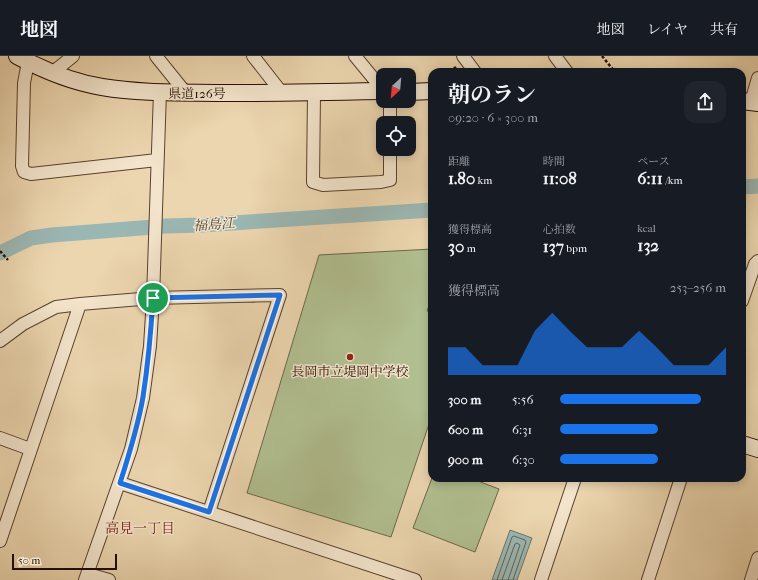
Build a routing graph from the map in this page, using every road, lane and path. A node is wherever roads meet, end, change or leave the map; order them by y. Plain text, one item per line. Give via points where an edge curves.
1 (73, 56) edge
2 (156, 56) edge
3 (253, 56) edge
4 (355, 56) edge
5 (463, 56) edge
6 (554, 56) edge
7 (602, 56) edge
8 (22, 59) edge
9 (472, 68) edge
10 (564, 68) edge
11 (612, 68) edge
12 (52, 73) junction
13 (758, 78) edge
14 (376, 82) edge
15 (376, 91) edge
16 (428, 91) edge
17 (160, 92) junction
18 (185, 92) junction
19 (416, 92) edge
20 (282, 93) junction
21 (314, 93) junction
22 (750, 102) edge
23 (390, 156) edge
24 (157, 160) junction
25 (0, 251) edge
26 (8, 260) dead end
27 (758, 261) edge
28 (746, 290) edge
29 (153, 298) junction
30 (80, 304) junction
31 (0, 341) edge
32 (0, 438) edge
33 (746, 445) edge
34 (30, 449) junction
35 (758, 449) edge
36 (574, 482) edge
37 (681, 482) edge
38 (120, 483) junction
39 (209, 512) junction
40 (1, 537) edge
41 (758, 558) edge
42 (87, 577) edge
43 (109, 580) edge
44 (415, 580) edge
45 (541, 580) edge
46 (648, 580) edge
47 (751, 580) edge

1 - 12 street
2 - 18 street
3 - 20 street
4 - 14 street
5 - 9 street
6 - 10 street
7 - 11 path
8 - 12 main road, 県道126号
8 - 24 street via 24,172 31,174
12 - 17 main road, 県道126号 via 101,87
13 - 22 street
15 - 21 main road, 県道126号
16 - 19 main road
17 - 18 main road, 県道126号
17 - 24 street
18 - 20 main road, 県道126号
20 - 21 main road, 県道126号
21 - 23 street via 313,182 322,185 390,180
24 - 29 street
25 - 26 path
27 - 28 street
29 - 30 street
29 - 38 street via 143,398
29 - 39 street via 280,295
30 - 31 street via 56,307 23,324
30 - 34 street
32 - 34 street
33 - 35 main road
34 - 40 street
36 - 45 street
37 - 46 street
38 - 39 street
38 - 42 street
39 - 44 street
41 - 47 street
42 - 43 street

